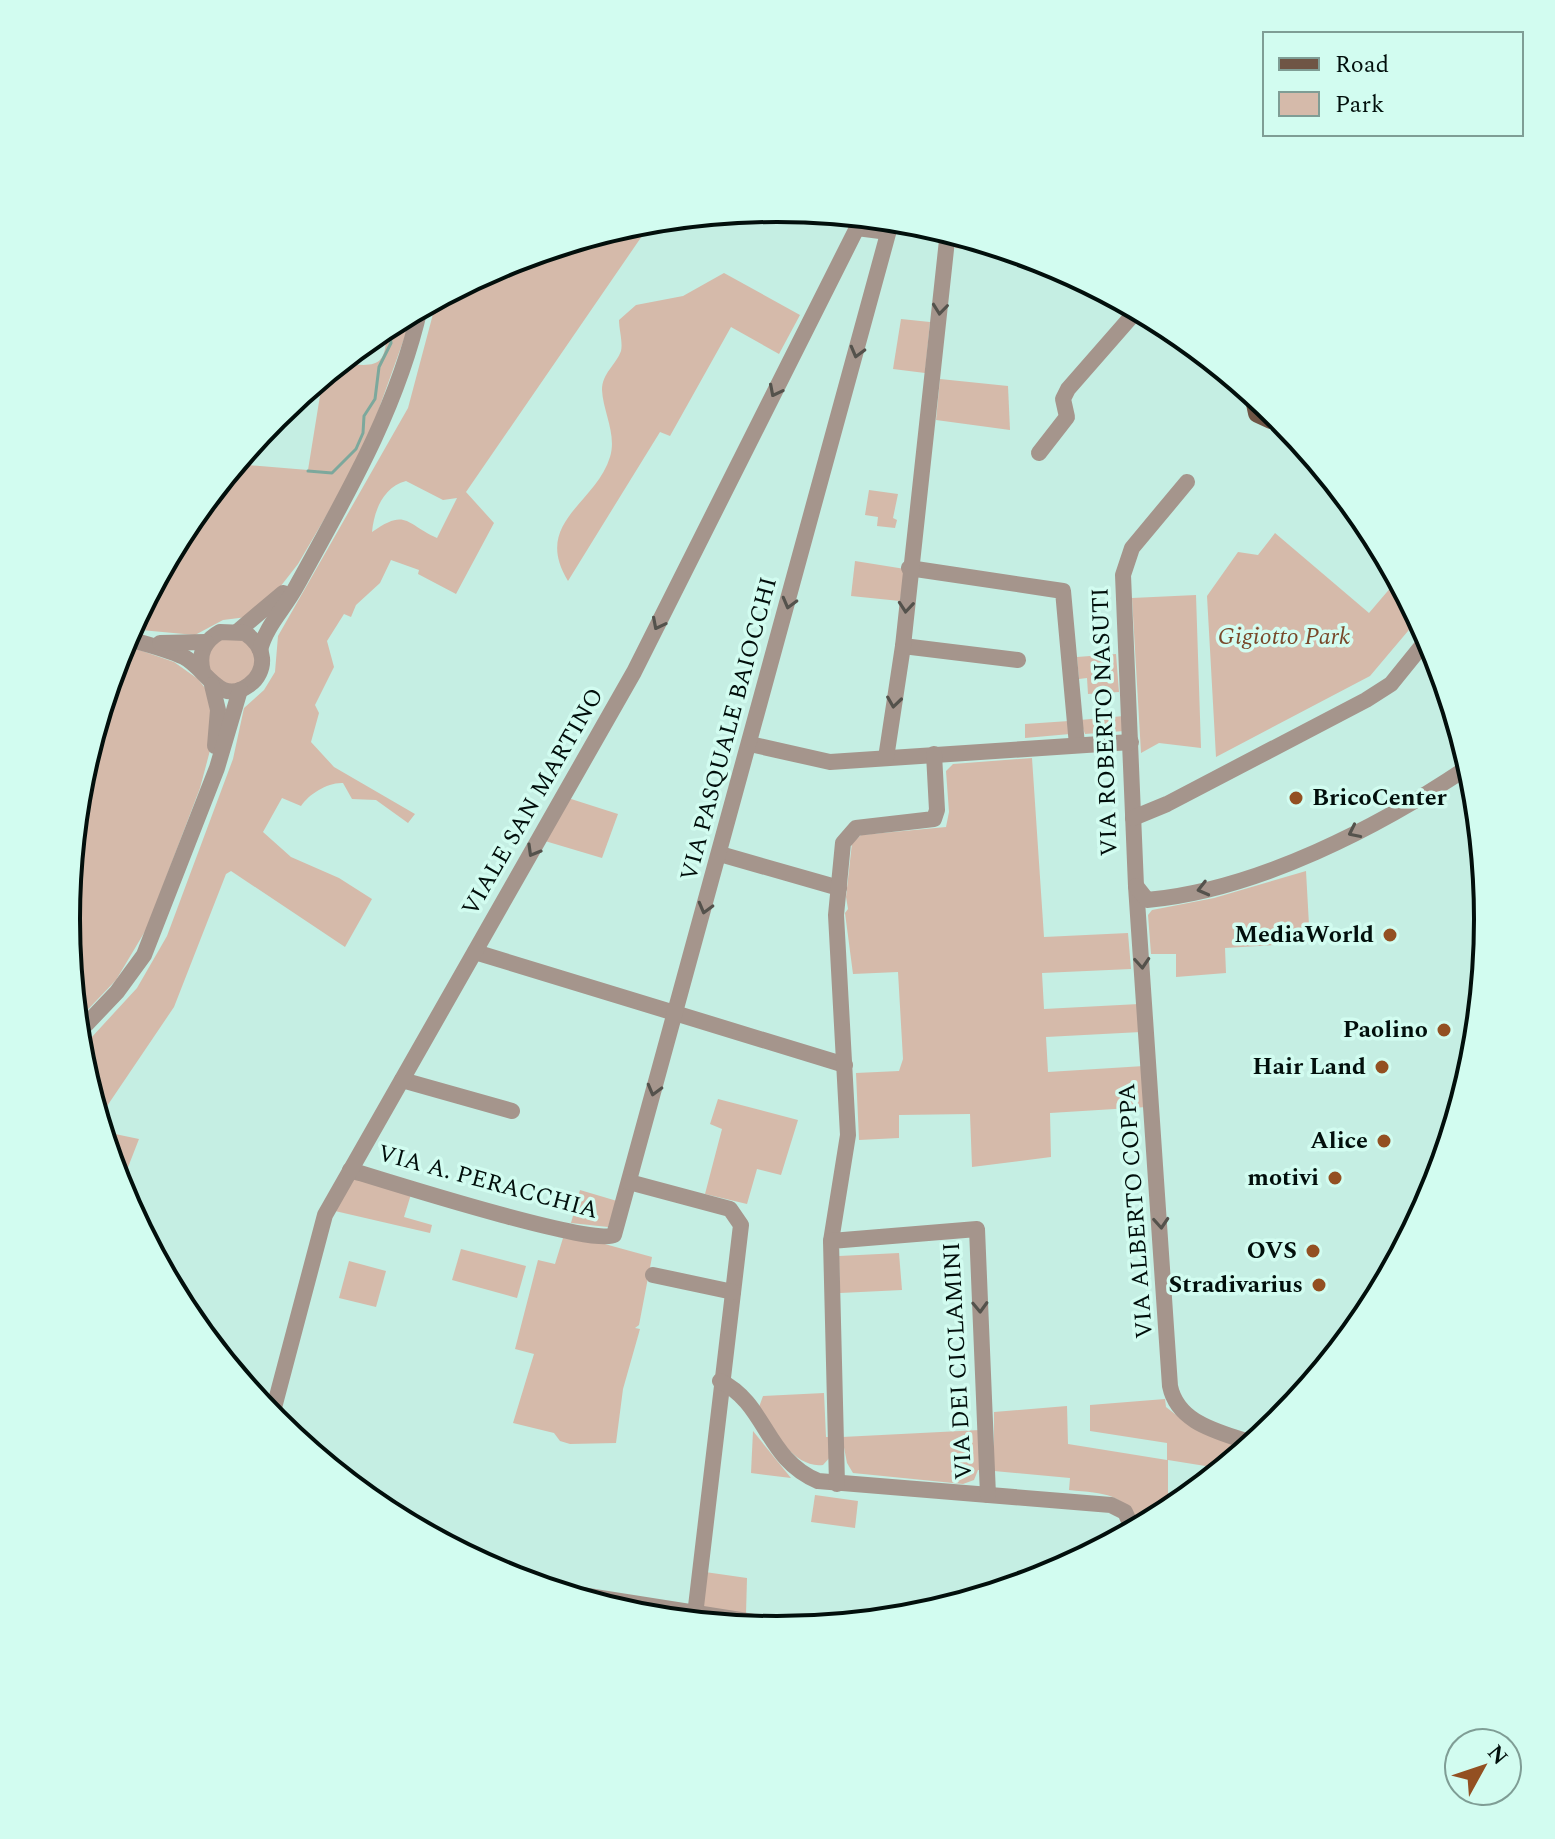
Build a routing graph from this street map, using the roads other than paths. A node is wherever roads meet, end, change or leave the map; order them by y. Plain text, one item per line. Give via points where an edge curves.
1 (858, 227) edge
2 (889, 231) edge
3 (947, 243) edge
4 (1130, 318) edge
5 (416, 323) edge
6 (1039, 453) dead end
7 (1187, 482) dead end
8 (305, 568) junction
9 (909, 568) junction
10 (238, 631) junction
11 (139, 640) edge
12 (138, 642) edge
13 (206, 642) junction
14 (903, 646) junction
15 (1420, 648) edge
16 (260, 650) junction
17 (1018, 660) dead end
18 (207, 678) junction
19 (240, 690) junction
20 (1131, 742) junction
21 (750, 744) junction
22 (1077, 745) junction
23 (934, 754) junction
24 (886, 758) junction
25 (1459, 772) edge
26 (210, 780) junction
27 (1133, 818) junction
28 (720, 854) junction
29 (1136, 886) junction
30 (839, 888) junction
31 (1164, 898) junction
32 (1139, 925) junction
33 (475, 952) junction
34 (676, 1014) junction
35 (88, 1023) edge
36 (845, 1065) junction
37 (402, 1080) junction
38 (512, 1111) dead end
39 (350, 1170) junction
40 (629, 1182) junction
41 (612, 1237) joint
42 (831, 1241) junction
43 (653, 1275) dead end
44 (733, 1292) junction
45 (720, 1381) junction
46 (275, 1403) edge
47 (1242, 1439) edge
48 (837, 1484) junction
49 (988, 1495) junction
50 (1129, 1522) edge
51 (695, 1612) edge

1 -> 33 street, VIALE SAN MARTINO via 634,672
2 -> 21 street, VIA PASQUALE BAIOCCHI
3 -> 9 street
4 - 6 street via 1068,389 1063,399 1067,417
5 - 8 street via 399,386 371,450
7 - 20 street, VIA ROBERTO NASUTI via 1124,564
8 - 10 street
8 - 16 street
9 -> 14 street
9 - 22 street via 1063,591
10 - 13 street via 220,632
10 - 16 street
11 - 13 street
12 - 18 street via 184,657
13 - 18 street via 200,662
14 - 17 street
14 -> 24 street
15 - 27 street via 1391,684 1366,700
16 - 19 street via 259,675
18 - 19 street via 225,691
18 - 26 street via 218,710
19 - 26 street
20 - 22 street
20 - 27 street, VIA ROBERTO NASUTI
21 - 24 street via 823,762
21 - 28 street, VIA PASQUALE BAIOCCHI
22 - 23 street
23 - 24 street
23 - 30 street via 934,819 856,828 843,843
25 -> 31 street via 1314,852 1242,879
26 - 35 street via 144,955
27 - 29 street, VIA ROBERTO NASUTI
28 - 30 street
28 -> 34 street, VIA PASQUALE BAIOCCHI
29 - 31 street via 1147,900
29 - 32 street, VIA ALBERTO COPPA
30 - 36 street
31 - 32 street via 1150,904
32 -> 47 street, VIA ALBERTO COPPA via 1172,1394 1189,1418
33 - 34 street
33 - 37 street, VIALE SAN MARTINO
34 - 36 street
34 -> 40 street, VIA PASQUALE BAIOCCHI
36 - 42 street via 848,1135
37 - 38 street
37 - 39 street, VIALE SAN MARTINO
39 - 41 street, VIA A. PERACCHIA via 563,1231
39 - 46 street, VIALE SAN MARTINO via 320,1228
40 - 41 street, VIA PASQUALE BAIOCCHI
40 - 44 street via 737,1214 741,1232
42 - 48 street
42 -> 49 street, VIA DEI CICLAMINI via 977,1229
43 - 44 street
44 - 45 street
45 - 48 street via 743,1394 775,1449 795,1470
45 - 51 street
48 - 49 street
49 - 50 street via 1111,1505 1125,1512

